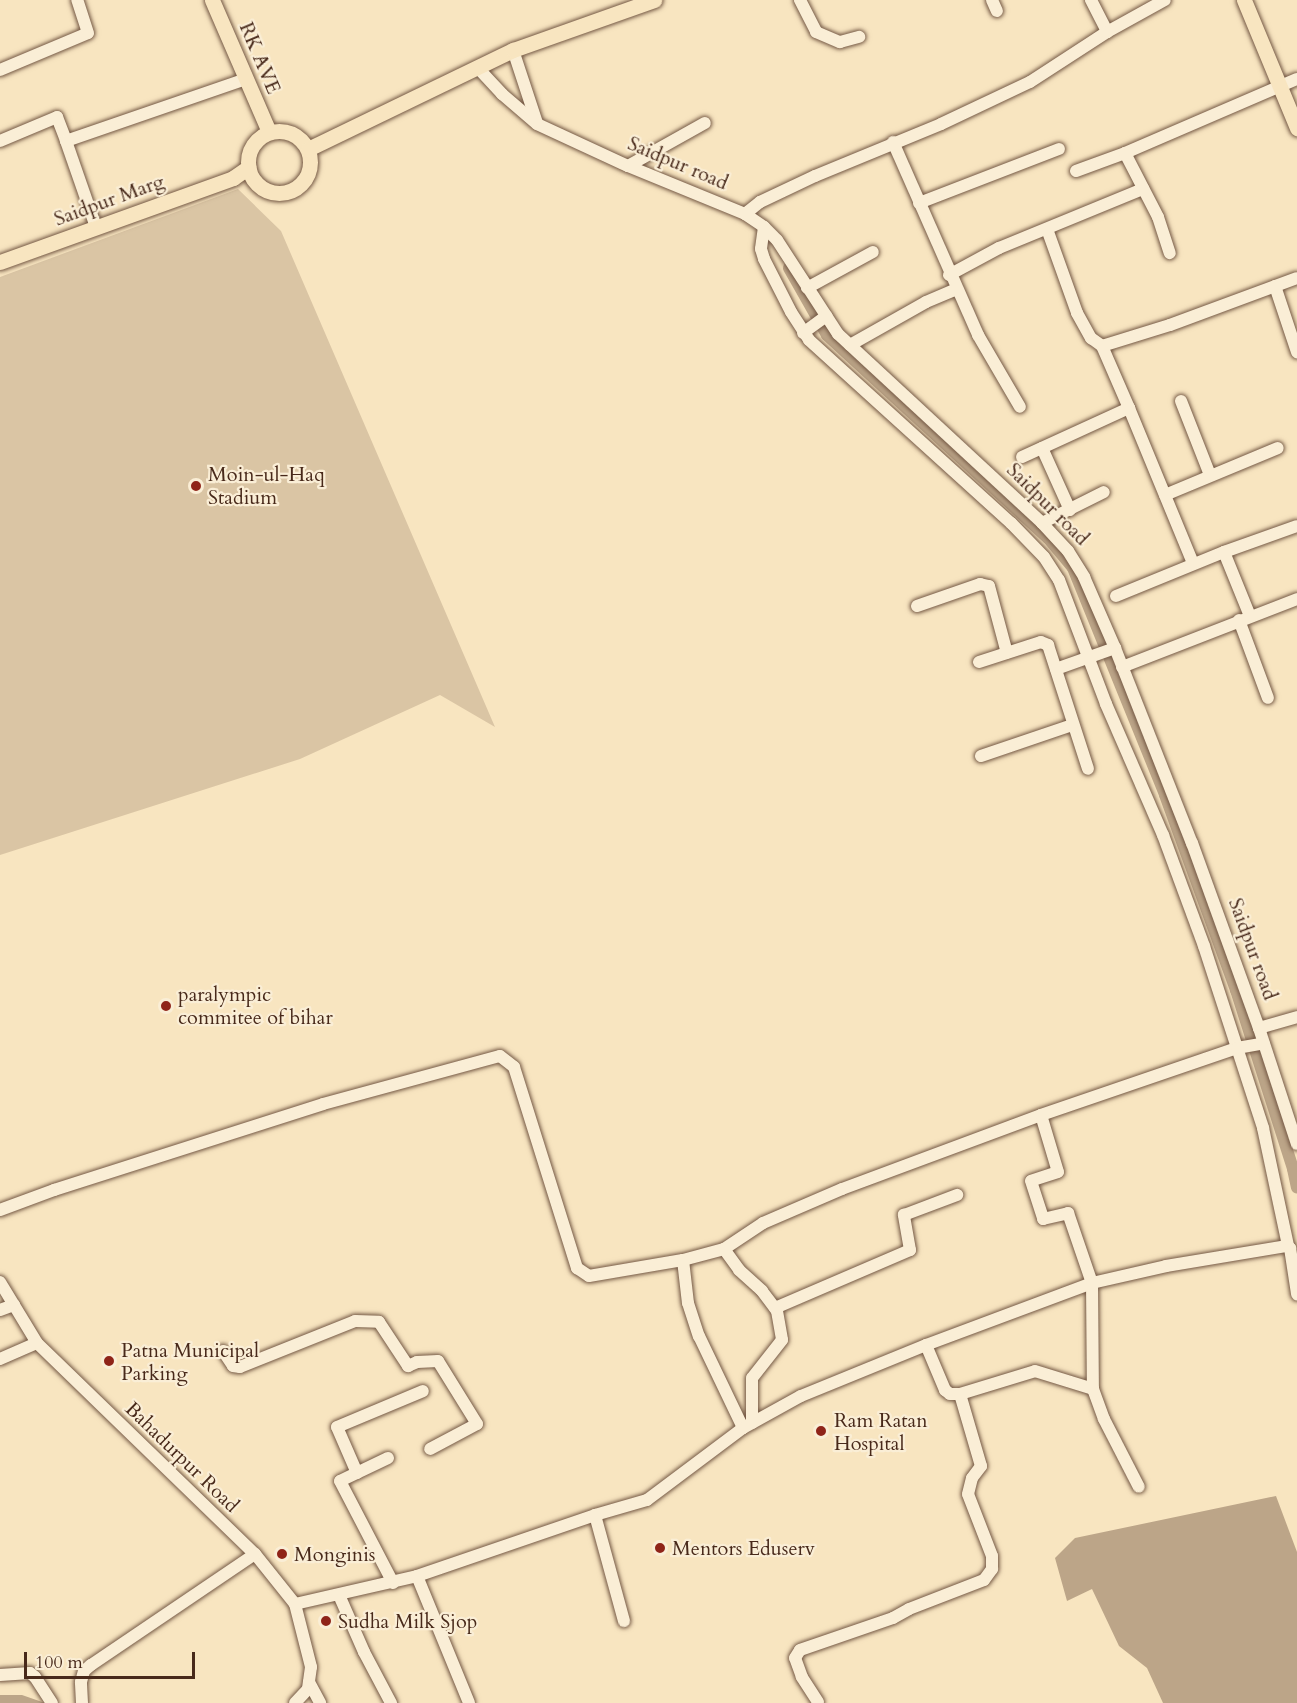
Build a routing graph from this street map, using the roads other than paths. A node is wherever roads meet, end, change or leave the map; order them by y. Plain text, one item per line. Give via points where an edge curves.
1 (77, 0) edge
2 (212, 0) edge
3 (654, 0) edge
4 (800, 0) edge
5 (1091, 0) edge
6 (1244, 0) edge
7 (1161, 1) edge
8 (1107, 32) junction
9 (859, 37) dead end
10 (513, 50) junction
11 (477, 67) junction
12 (0, 70) edge
13 (246, 79) junction
14 (1297, 79) edge
15 (1280, 86) junction
16 (705, 123) dead end
17 (537, 124) junction
18 (1297, 128) edge
19 (269, 132) junction
20 (0, 141) edge
21 (66, 141) junction
22 (893, 142) junction
23 (308, 149) junction
24 (1059, 149) dead end
25 (1125, 153) junction
26 (628, 166) junction
27 (249, 167) junction
28 (1076, 171) dead end
29 (233, 178) junction
30 (256, 182) junction
31 (1143, 189) junction
32 (919, 203) junction
33 (746, 214) junction
34 (96, 227) junction
35 (764, 227) junction
36 (1047, 229) junction
37 (873, 252) dead end
38 (1170, 253) dead end
39 (0, 262) edge
40 (949, 275) junction
41 (1297, 278) edge
42 (1275, 286) junction
43 (807, 288) junction
44 (956, 289) junction
45 (823, 318) junction
46 (806, 330) junction
47 (850, 345) junction
48 (1102, 346) junction
49 (1297, 352) edge
50 (1181, 401) dead end
51 (1020, 406) dead end
52 (1129, 408) junction
53 (1042, 447) junction
54 (1278, 448) dead end
55 (1022, 457) dead end
56 (1210, 475) junction
57 (1104, 492) dead end
58 (1165, 495) junction
59 (1070, 510) junction
60 (1042, 523) junction
61 (1297, 526) edge
62 (1061, 545) junction
63 (1224, 552) junction
64 (1046, 556) junction
65 (1193, 563) junction
66 (1116, 596) dead end
67 (1297, 599) edge
68 (917, 606) dead end
69 (1245, 618) junction
70 (1113, 649) junction
71 (1007, 653) junction
72 (1093, 657) junction
73 (979, 662) dead end
74 (1122, 667) junction
75 (1056, 669) junction
76 (1268, 698) dead end
77 (1072, 725) junction
78 (981, 756) dead end
79 (1088, 769) dead end
80 (1297, 1017) edge
81 (1259, 1028) junction
82 (1261, 1043) junction
83 (1239, 1048) junction
84 (1041, 1115) junction
85 (1297, 1144) edge
86 (957, 1195) dead end
87 (0, 1210) edge
88 (1292, 1246) edge
89 (724, 1249) junction
90 (683, 1260) junction
91 (0, 1282) edge
92 (1092, 1283) junction
93 (1297, 1294) edge
94 (14, 1305) junction
95 (775, 1308) junction
96 (0, 1310) edge
97 (37, 1343) junction
98 (926, 1345) junction
99 (223, 1350) dead end
100 (0, 1359) edge
101 (1093, 1389) junction
102 (423, 1391) dead end
103 (960, 1394) junction
104 (748, 1426) junction
105 (430, 1449) dead end
106 (388, 1458) dead end
107 (357, 1473) junction
108 (1138, 1487) dead end
109 (596, 1515) junction
110 (255, 1554) junction
111 (417, 1576) junction
112 (393, 1583) junction
113 (339, 1595) junction
114 (295, 1604) junction
115 (624, 1622) dead end
116 (0, 1675) edge
117 (309, 1682) junction
118 (818, 1702) edge
119 (52, 1703) edge
120 (82, 1703) edge
121 (295, 1703) edge
122 (321, 1703) edge
123 (391, 1703) edge
124 (469, 1703) edge

1 - 12 street via 88,33
2 - 13 main road, RK AVE
3 - 10 main road
4 - 9 street via 816,32 840,42
5 - 8 street
6 - 15 main road
7 - 8 street
8 - 22 street via 1030,82
10 - 11 main road
10 - 17 street
11 - 17 street, Saidpur road
11 - 23 main road
13 - 19 main road, RK AVE
13 - 21 street
14 - 15 street
15 - 18 main road
15 - 25 street
16 - 26 street
17 - 26 street, Saidpur road
19 - 23 main road via 284,131 298,137
19 - 27 main road via 251,148
20 - 21 street via 57,117
21 - 34 street
22 - 32 street
22 - 33 street via 760,202
23 - 30 main road via 310,166 304,182 291,192 274,193
24 - 32 street
25 - 28 street
25 - 31 street
26 - 33 street, Saidpur road
27 - 29 main road
27 - 30 main road
29 - 30 main road
29 - 34 main road, Saidpur Marg
31 - 36 street
31 - 38 street
32 - 40 street
33 - 35 street, Saidpur road
34 - 39 main road, Saidpur Marg
35 - 43 street, Saidpur road via 777,240
35 - 46 street via 764,259
36 - 40 street via 999,248
36 - 48 street via 1077,313 1091,338
37 - 43 street
40 - 44 street
41 - 42 street
42 - 48 street
42 - 49 street
43 - 45 street, Saidpur road
44 - 47 street
44 - 51 street via 978,336
45 - 46 street
45 - 47 street, Saidpur road
46 - 64 street
47 - 60 street, Saidpur road
48 - 52 street
50 - 56 street
52 - 53 street
52 - 58 street
53 - 55 street
53 - 59 street
54 - 56 street
56 - 58 street
57 - 59 street
58 - 65 street
59 - 60 street
60 - 62 street, Saidpur road
61 - 63 street
62 - 64 street
62 - 70 street, Saidpur road via 1084,577
63 - 65 street
63 - 69 street
64 - 72 street
65 - 66 street
67 - 69 street
68 - 71 street via 980,584 989,586
69 - 74 street
69 - 76 street
70 - 72 street
70 - 74 street, Saidpur road
71 - 73 street
71 - 75 street via 1045,643
72 - 75 street
72 - 83 street
74 - 81 street, Saidpur road
75 - 77 street
77 - 78 street
77 - 79 street
80 - 81 street
81 - 82 street, Saidpur road
82 - 83 street
82 - 85 street, Saidpur road
83 - 84 street
83 - 88 street
84 - 89 street via 842,1189 763,1223
84 - 92 street via 1058,1172 1031,1181 1044,1220 1068,1213
86 - 95 street via 904,1215 910,1250
87 - 90 street via 323,1104 500,1056 513,1067 577,1268 589,1276
88 - 92 street via 1166,1266
88 - 93 street
89 - 90 street
89 - 95 street
90 - 104 street via 688,1303 699,1336
91 - 94 street, Bahadurpur Road
92 - 98 street
92 - 101 street
94 - 96 street
94 - 97 street, Bahadurpur Road
95 - 104 street via 782,1340 752,1378
97 - 100 street
97 - 110 street, Bahadurpur Road
98 - 103 street via 945,1390
98 - 104 street via 829,1383
99 - 105 street via 233,1366 240,1367 355,1321 379,1322 408,1366 438,1361 477,1424
101 - 103 street via 1035,1371
101 - 108 street
102 - 107 street via 337,1427
103 - 118 street via 981,1466 972,1478 968,1494 992,1556 992,1569 984,1580 893,1618 800,1650 795,1658
104 - 109 street via 647,1500
106 - 107 street
107 - 112 street via 340,1481
109 - 111 street
109 - 115 street
110 - 114 street, Bahadurpur Road
110 - 120 street via 84,1671
111 - 112 street
111 - 124 street
112 - 113 street
113 - 114 street
113 - 123 street via 363,1652
114 - 117 street via 311,1667
116 - 119 street via 30,1673
117 - 121 street via 308,1689
117 - 122 street

